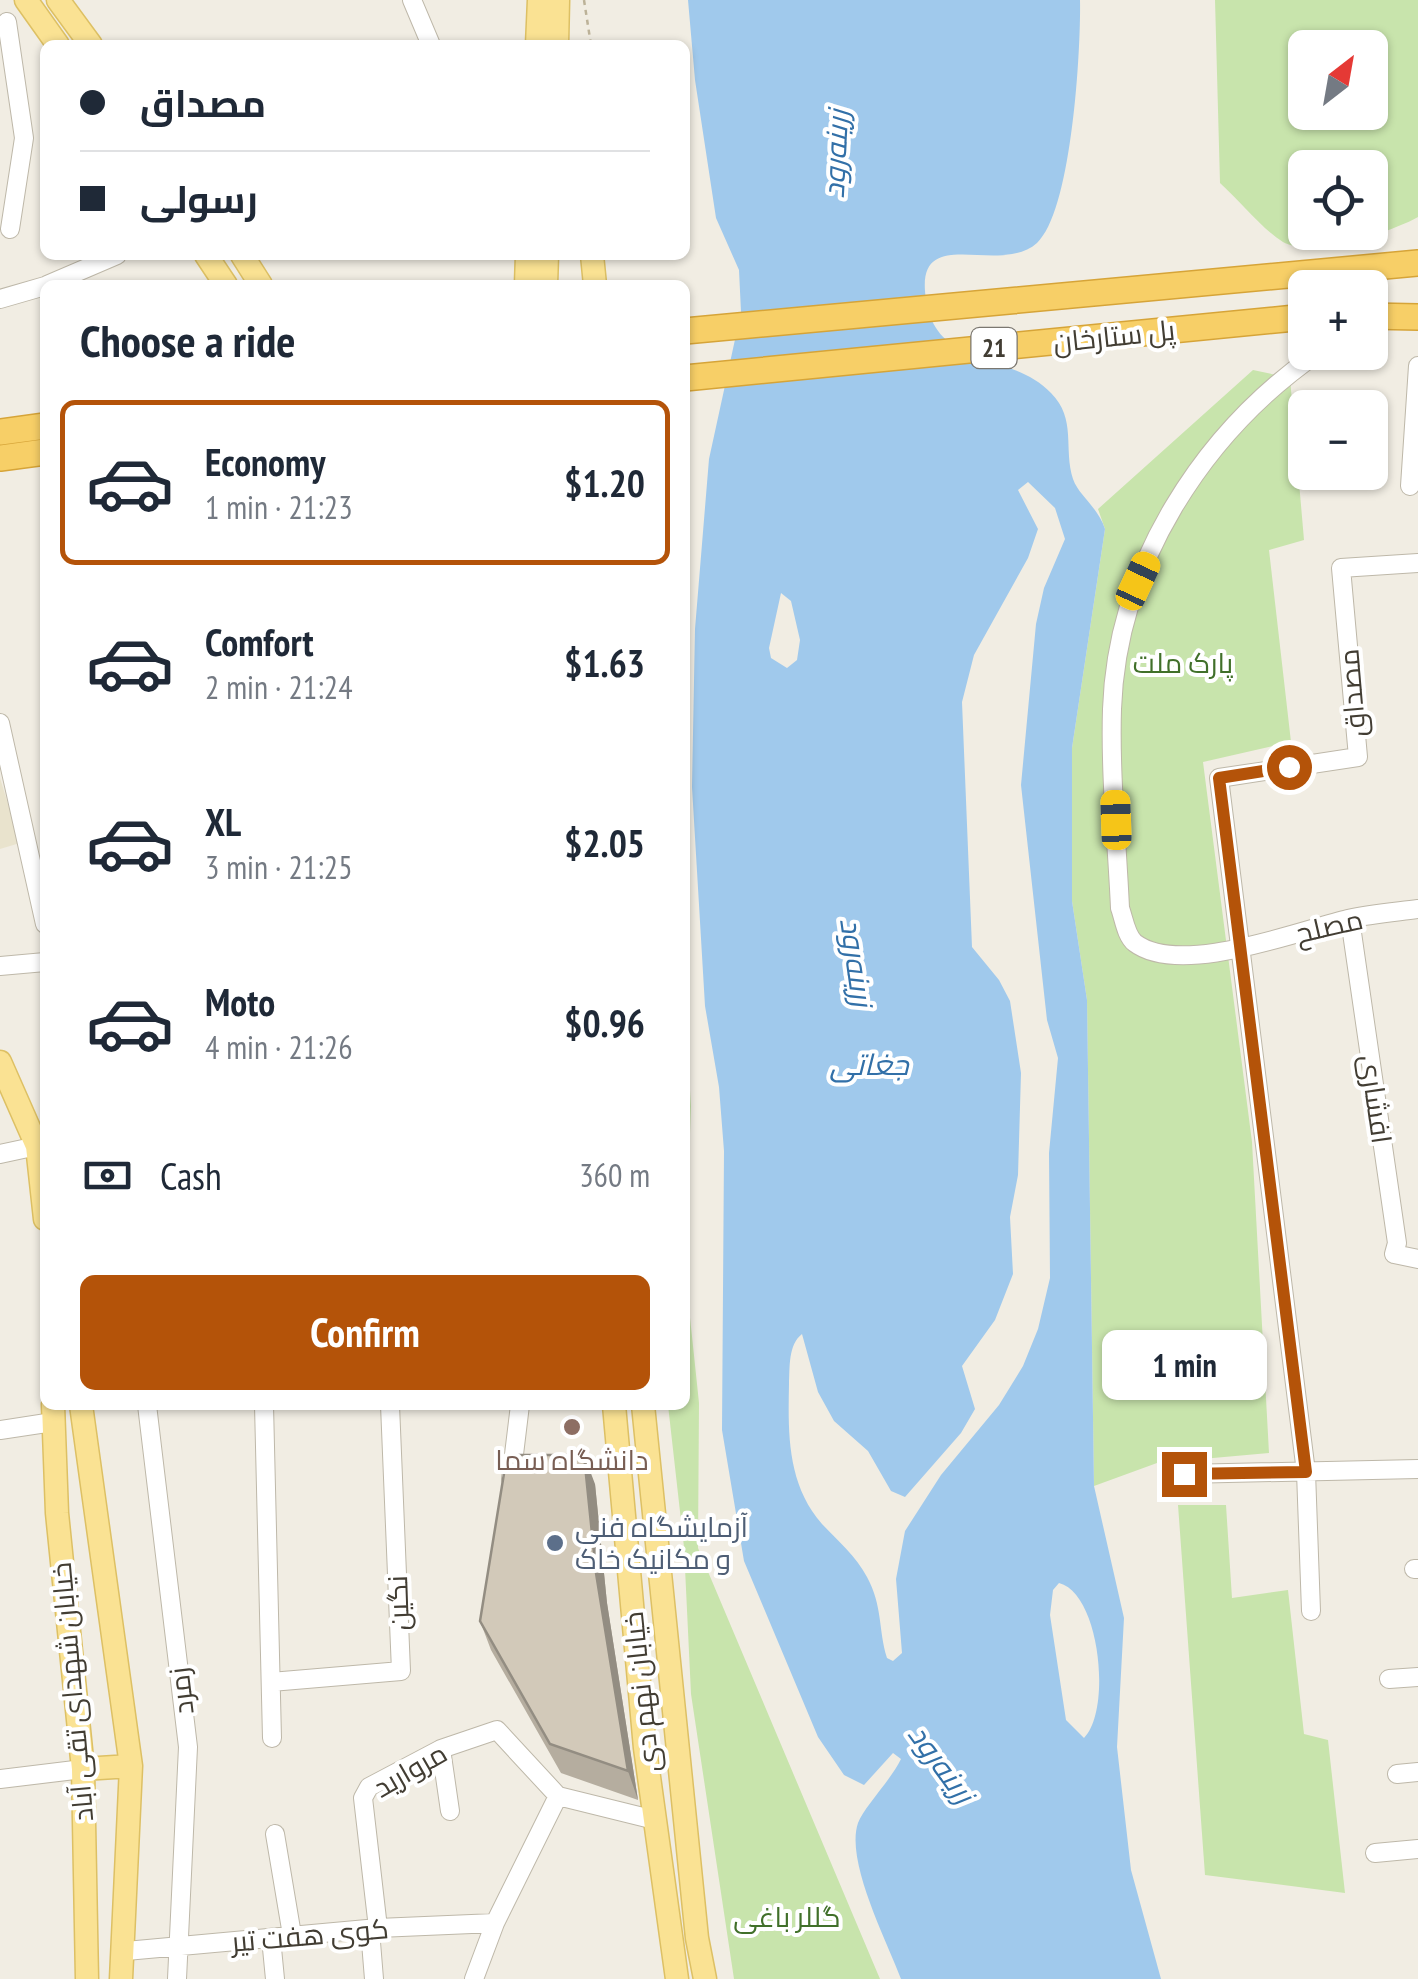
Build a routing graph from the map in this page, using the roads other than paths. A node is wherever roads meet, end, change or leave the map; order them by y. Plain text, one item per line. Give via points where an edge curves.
1 (60, 0) edge
2 (412, 0) edge
3 (539, 0) edge
4 (558, 0) edge
5 (29, 4) edge
6 (3, 23) edge
7 (54, 40) edge
8 (88, 40) edge
9 (430, 40) edge
10 (552, 40) edge
11 (553, 40) edge
12 (10, 230) dead end
13 (104, 260) edge
14 (243, 260) edge
15 (1418, 263) edge
16 (217, 271) edge
17 (58, 280) edge
18 (40, 287) edge
19 (0, 298) edge
20 (1388, 316) edge
21 (1418, 317) edge
22 (1288, 319) edge
23 (690, 331) edge
24 (1418, 366) edge
25 (1294, 370) edge
26 (690, 378) edge
27 (40, 427) edge
28 (0, 432) edge
29 (40, 453) edge
30 (0, 458) edge
31 (1410, 486) dead end
32 (1418, 563) edge
33 (0, 722) edge
34 (40, 902) edge
35 (1418, 909) edge
36 (1350, 919) junction
37 (1242, 947) junction
38 (40, 962) edge
39 (0, 966) edge
40 (0, 1062) edge
41 (37, 1146) junction
42 (0, 1154) edge
43 (40, 1173) edge
44 (1418, 1259) edge
45 (83, 1410) edge
46 (148, 1410) edge
47 (264, 1410) edge
48 (390, 1410) edge
49 (519, 1410) edge
50 (614, 1410) edge
51 (643, 1410) edge
52 (53, 1413) edge
53 (0, 1430) edge
54 (1418, 1469) edge
55 (1306, 1472) junction
56 (1184, 1474) dead end
57 (508, 1496) edge
58 (1311, 1611) dead end
59 (1418, 1677) edge
60 (1389, 1679) dead end
61 (270, 1682) junction
62 (272, 1738) dead end
63 (441, 1749) junction
64 (131, 1766) junction
65 (83, 1769) junction
66 (1418, 1772) edge
67 (1398, 1774) dead end
68 (0, 1779) edge
69 (558, 1796) junction
70 (450, 1811) dead end
71 (655, 1820) junction
72 (274, 1834) dead end
73 (1418, 1849) edge
74 (1375, 1853) dead end
75 (495, 1922) junction
76 (374, 1929) junction
77 (292, 1935) junction
78 (271, 1938) junction
79 (179, 1946) junction
80 (126, 1951) junction
81 (699, 1978) edge
82 (87, 1979) edge
83 (121, 1979) edge
84 (178, 1979) edge
85 (275, 1979) edge
86 (374, 1979) edge
87 (474, 1979) edge
88 (677, 1979) edge

1 - 8 main road
2 - 9 street
3 - 10 main road
4 - 11 main road
5 - 6 street
5 - 7 main road
6 - 12 street via 24,138
13 - 17 street
14 - 16 main road
15 - 23 highway, پل ستارخان / 21
18 - 19 street
20 - 21 highway
22 - 26 highway, پل ستارخان / 21
24 - 31 street
25 - 37 street, مصلح via 1230,426 1175,503 1138,581 1120,641 1112,709 1120,908 1130,939 1177,956
27 - 28 highway
29 - 30 highway
32 - 37 street, مصداق via 1341,568 1358,757 1219,778
33 - 34 street
35 - 36 street, مصلح
36 - 37 street, مصلح
36 - 44 street, افشاری via 1394,1254
37 - 55 street, مصداق
38 - 39 street
40 - 41 main road
41 - 42 street
41 - 43 main road
45 - 64 main road
46 - 79 street, زمرد via 188,1748
47 - 61 street
48 - 61 street, نگین via 401,1671
49 - 57 street
50 - 71 main road, خیابان نهم دی
51 - 81 main road, خیابان نهم دی
52 - 53 street
52 - 65 main road, خیابان شهدای تقی آباد via 56,1512
54 - 55 street
55 - 56 street
55 - 58 street, مصداق
59 - 60 street
61 - 62 street
63 - 69 street, مروارید via 497,1730
63 - 70 street
63 - 76 street, مروارید via 369,1787 364,1798
64 - 65 main road
64 - 80 main road
65 - 68 street
65 - 82 main road, خیابان شهدای تقی آباد
66 - 67 street
69 - 71 street
69 - 75 street
71 - 88 main road, خیابان نهم دی
72 - 77 street
73 - 74 street
75 - 76 street, کوی هفت تیر
75 - 87 street
76 - 77 street, کوی هفت تیر
76 - 86 street
77 - 78 street, کوی هفت تیر
78 - 79 street, کوی هفت تیر
78 - 85 street
79 - 80 street, کوی هفت تیر
79 - 84 street, زمرد
80 - 83 main road

